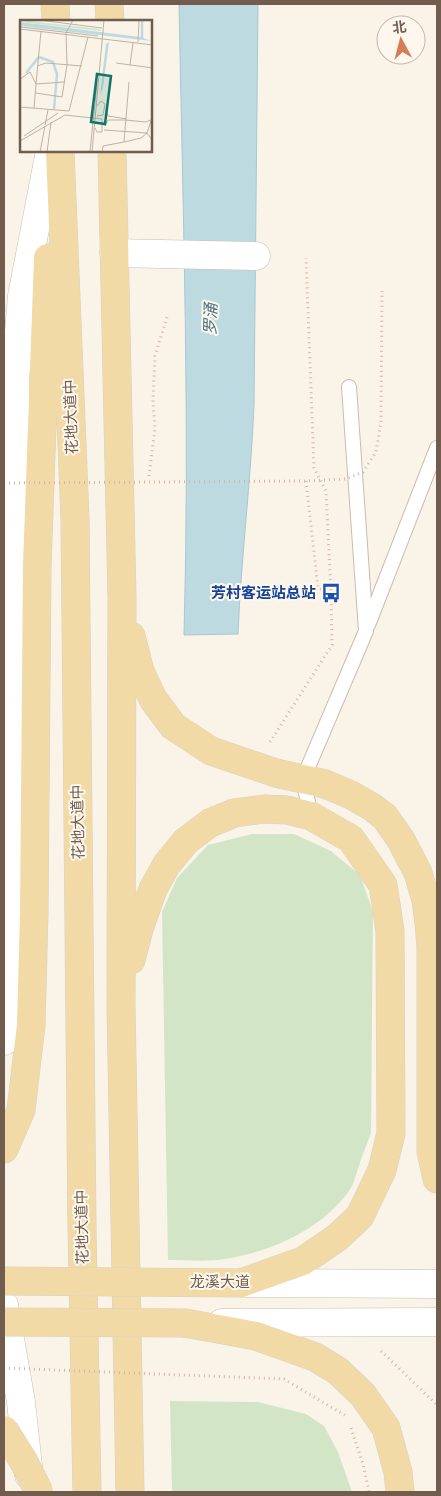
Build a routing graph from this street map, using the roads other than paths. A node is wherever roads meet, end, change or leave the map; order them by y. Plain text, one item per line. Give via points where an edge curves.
1 (56, 4) edge
2 (109, 4) edge
3 (56, 20) edge
4 (110, 20) edge
5 (51, 152) edge
6 (51, 152) edge
7 (60, 152) edge
8 (112, 152) edge
9 (114, 253) junction
10 (256, 256) dead end
11 (9, 380) edge
12 (349, 387) dead end
13 (437, 448) edge
14 (122, 598) junction
15 (366, 631) junction
16 (304, 779) junction
17 (311, 816) junction
18 (121, 1005) junction
19 (4, 1040) edge
20 (4, 1149) edge
21 (437, 1179) edge
22 (4, 1281) edge
23 (241, 1283) junction
24 (437, 1284) edge
25 (4, 1306) edge
26 (4, 1322) edge
27 (437, 1322) edge
28 (186, 1323) junction
29 (4, 1430) edge
30 (31, 1492) edge
31 (40, 1492) edge
32 (87, 1492) edge
33 (130, 1492) edge
34 (400, 1492) edge

1 - 3 main road
2 - 4 main road
5 - 11 street
6 - 20 main road via 37,566 31,1025 21,1110
7 - 32 main road, 花地大道中 via 75,518
8 - 9 main road
9 - 10 street
9 - 14 main road
11 - 19 street via 16,431 11,907
12 - 15 lane
13 - 15 lane
14 - 16 main road via 140,671 153,699 174,726 211,751 260,756 276,773
14 - 18 main road
15 - 16 lane
16 - 17 lane
16 - 21 main road via 343,791 372,807 401,840 418,873 426,900 431,946 430,1151
17 - 18 main road via 264,809 234,813 210,823 186,841 153,889 139,929
17 - 23 main road via 351,839 383,885 390,931 391,1133 382,1170 360,1216 303,1261
18 - 33 main road
22 - 23 main road, 龙溪大道, bridge
23 - 24 street, 龙溪大道
25 - 30 street via 21,1402
26 - 28 main road, bridge
27 - 28 street
28 - 34 main road via 256,1336 315,1357 338,1370 363,1394 386,1428
29 - 31 main road, bridge

